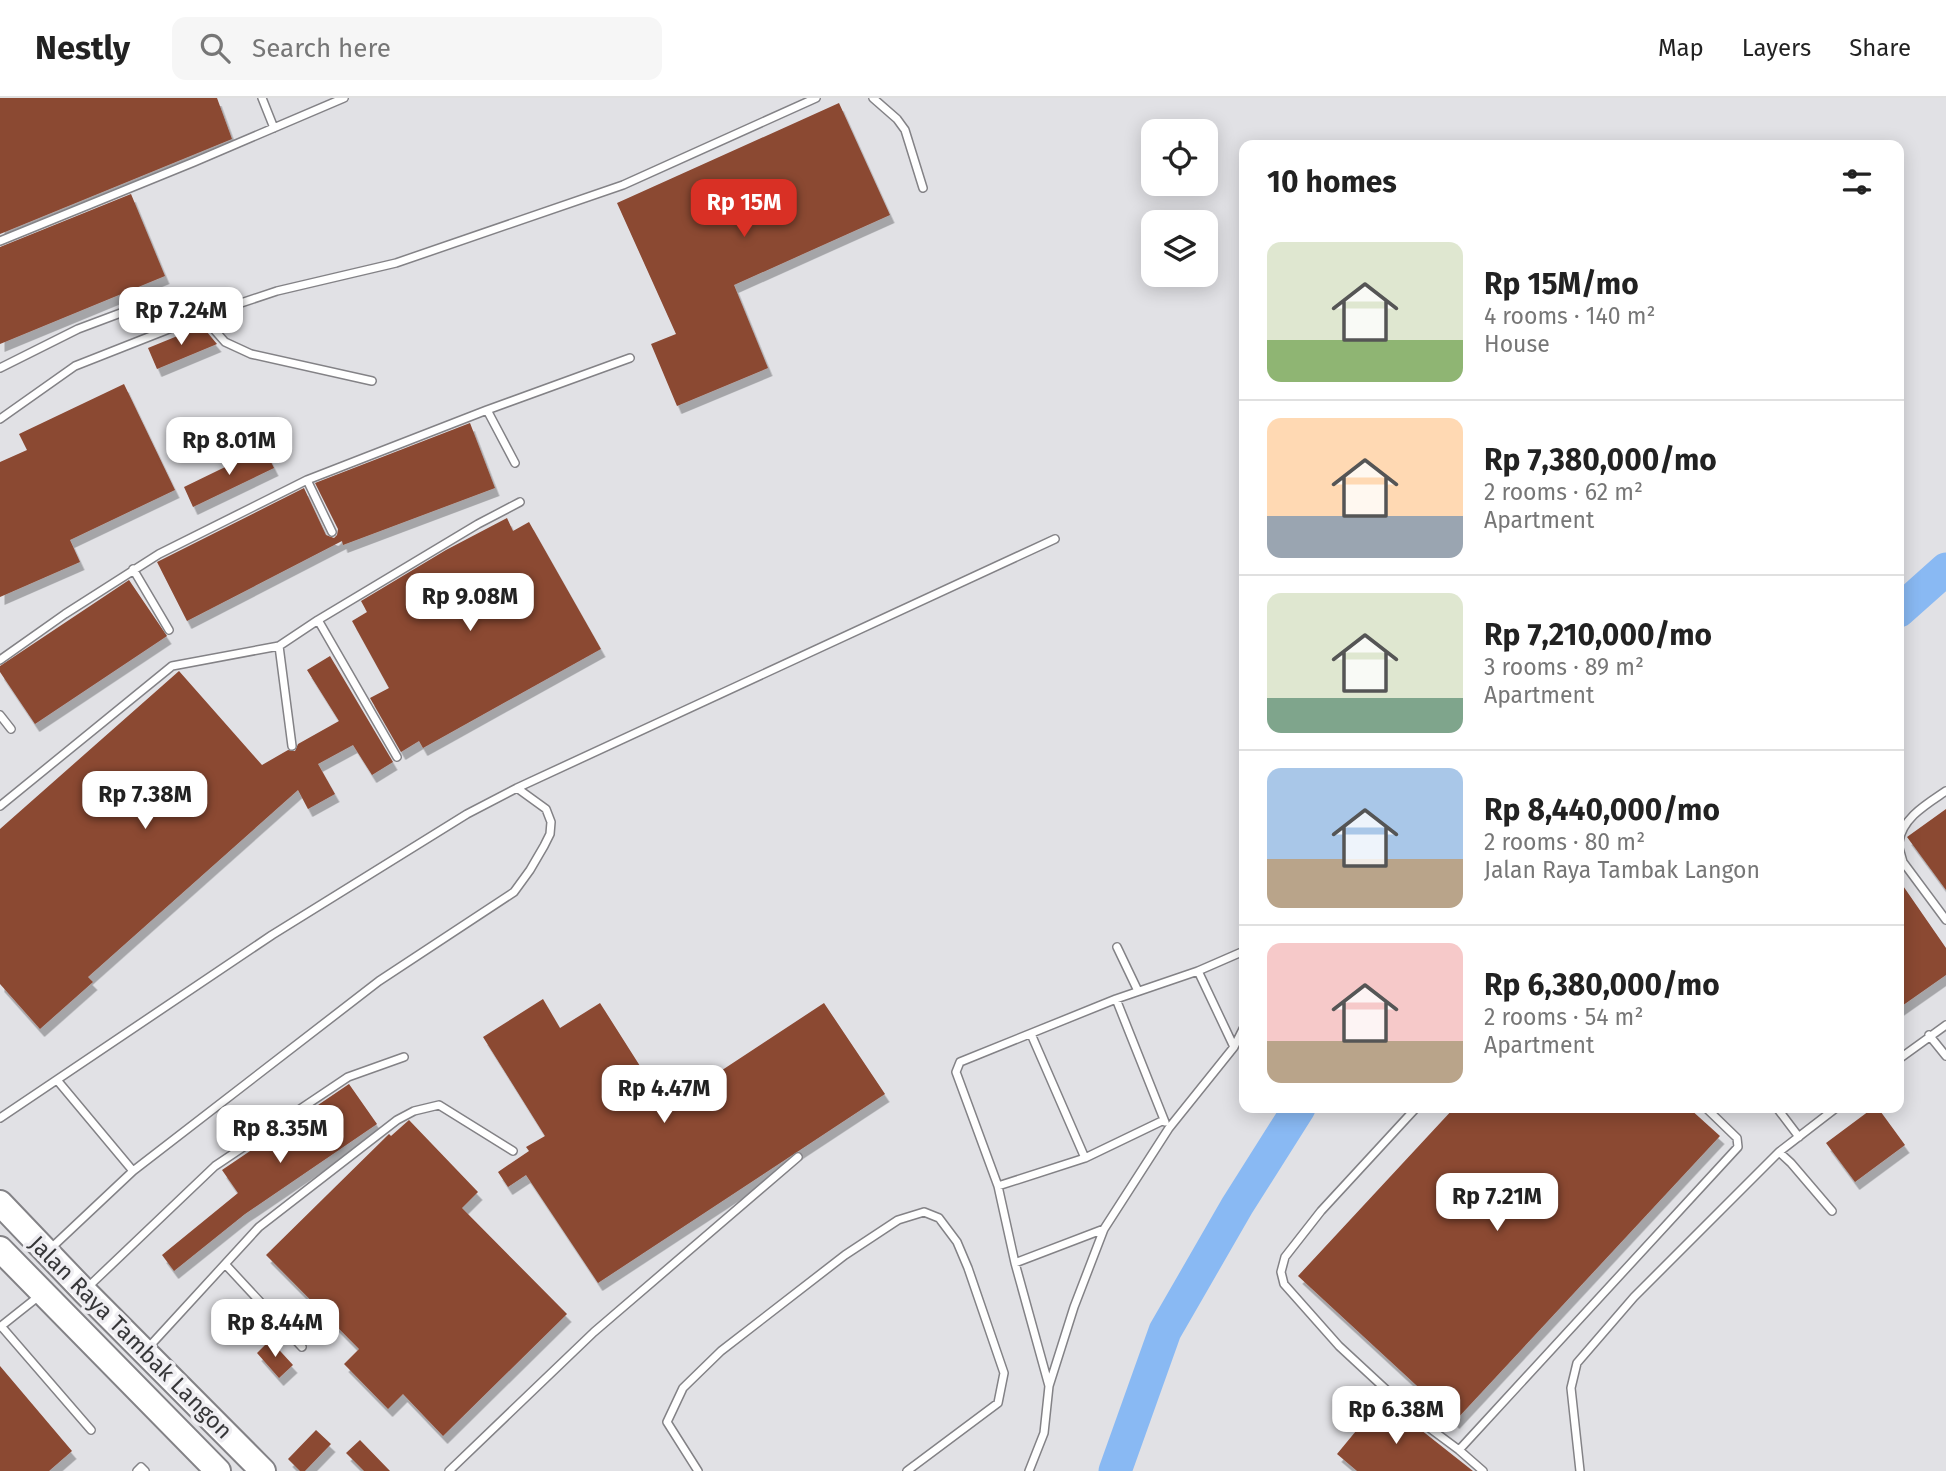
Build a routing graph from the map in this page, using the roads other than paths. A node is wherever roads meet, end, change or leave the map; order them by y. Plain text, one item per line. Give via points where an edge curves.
1 (262, 98) edge
2 (344, 98) edge
3 (816, 98) edge
4 (873, 98) edge
5 (274, 128) junction
6 (923, 188) dead end
7 (0, 241) edge
8 (158, 299) dead end
9 (202, 316) junction
10 (630, 358) dead end
11 (0, 368) edge
12 (372, 381) dead end
13 (487, 410) junction
14 (0, 419) edge
15 (514, 463) dead end
16 (307, 480) junction
17 (520, 502) dead end
18 (332, 531) dead end
19 (1055, 539) dead end
20 (133, 569) junction
21 (318, 620) junction
22 (169, 630) dead end
23 (279, 646) junction
24 (0, 660) edge
25 (0, 715) edge
26 (11, 729) dead end
27 (292, 746) dead end
28 (397, 757) dead end
29 (517, 789) junction
30 (1946, 791) edge
31 (0, 806) edge
32 (1904, 827) edge
33 (1904, 863) edge
34 (1946, 920) edge
35 (1117, 947) dead end
36 (1239, 953) edge
37 (1198, 971) junction
38 (1138, 991) junction
39 (1116, 999) junction
40 (1946, 1025) edge
41 (1031, 1034) junction
42 (1929, 1035) junction
43 (1239, 1037) edge
44 (1234, 1047) junction
45 (1904, 1055) edge
46 (1946, 1056) edge
47 (404, 1057) dead end
48 (57, 1080) junction
49 (1411, 1113) edge
50 (1711, 1113) edge
51 (1781, 1113) edge
52 (1830, 1113) edge
53 (0, 1118) edge
54 (1164, 1120) junction
55 (1169, 1128) junction
56 (1799, 1137) junction
57 (513, 1151) dead end
58 (1779, 1152) junction
59 (798, 1157) dead end
60 (1085, 1158) junction
61 (133, 1171) junction
62 (998, 1186) junction
63 (0, 1203) edge
64 (1832, 1211) dead end
65 (1104, 1229) junction
66 (0, 1249) edge
67 (47, 1252) junction
68 (1015, 1263) junction
69 (225, 1264) junction
70 (84, 1291) junction
71 (42, 1293) junction
72 (1, 1326) edge
73 (302, 1347) dead end
74 (145, 1352) junction
75 (1049, 1386) junction
76 (91, 1430) dead end
77 (1459, 1450) junction
78 (137, 1471) edge
79 (145, 1471) edge
80 (218, 1471) edge
81 (263, 1471) edge
82 (449, 1471) edge
83 (698, 1471) edge
84 (907, 1471) edge
85 (1029, 1471) edge
86 (1483, 1471) edge
87 (1580, 1471) edge

1 - 5 lane
2 - 5 lane
3 - 9 lane via 623,185 396,263 277,291
4 - 6 lane via 905,130
5 - 7 lane
8 - 11 lane via 78,329
9 - 12 lane via 225,342 251,354
9 - 14 lane via 75,366
10 - 13 lane
13 - 15 lane
13 - 16 lane
16 - 18 lane
16 - 20 lane
17 - 21 lane
19 - 29 lane
20 - 22 lane
20 - 24 lane
21 - 23 lane
21 - 28 lane
23 - 27 lane
23 - 31 lane via 172,666
25 - 26 lane
29 - 48 lane via 467,814 272,935
29 - 61 lane via 546,809 551,822 544,846 514,892 379,981
30 - 32 lane
33 - 34 lane
35 - 38 lane
36 - 37 lane
37 - 38 lane
37 - 44 lane
38 - 39 lane
39 - 41 lane
39 - 54 lane
40 - 42 lane
41 - 60 lane
41 - 62 lane via 957,1066
42 - 45 lane
42 - 46 lane
43 - 44 lane
44 - 55 lane
47 - 70 lane via 348,1077 215,1166
48 - 53 lane
48 - 61 lane
49 - 77 lane via 1285,1256 1281,1278 1382,1388
50 - 77 lane via 1737,1138 1738,1147
51 - 56 lane
52 - 56 lane
54 - 55 lane
54 - 60 lane
55 - 65 lane
56 - 58 lane
57 - 69 lane via 439,1105 414,1111 259,1227
58 - 64 lane
58 - 87 lane via 1634,1297 1577,1363 1571,1388
59 - 82 lane via 594,1332
60 - 62 lane
61 - 67 lane
62 - 68 lane
63 - 67 highway, Jalan Raya Tambak Langon
65 - 68 lane
65 - 75 lane
66 - 71 highway
67 - 70 highway, Jalan Raya Tambak Langon
68 - 75 lane
69 - 73 lane
69 - 74 lane
70 - 74 highway, Jalan Raya Tambak Langon
71 - 72 lane
71 - 80 highway
72 - 76 lane
74 - 81 highway, Jalan Raya Tambak Langon
75 - 85 lane via 1044,1433
77 - 86 lane
78 - 79 lane via 141,1467
83 - 84 lane via 667,1422 683,1388 721,1351 845,1255 898,1220 924,1212 939,1218 957,1242 1004,1373 998,1403

